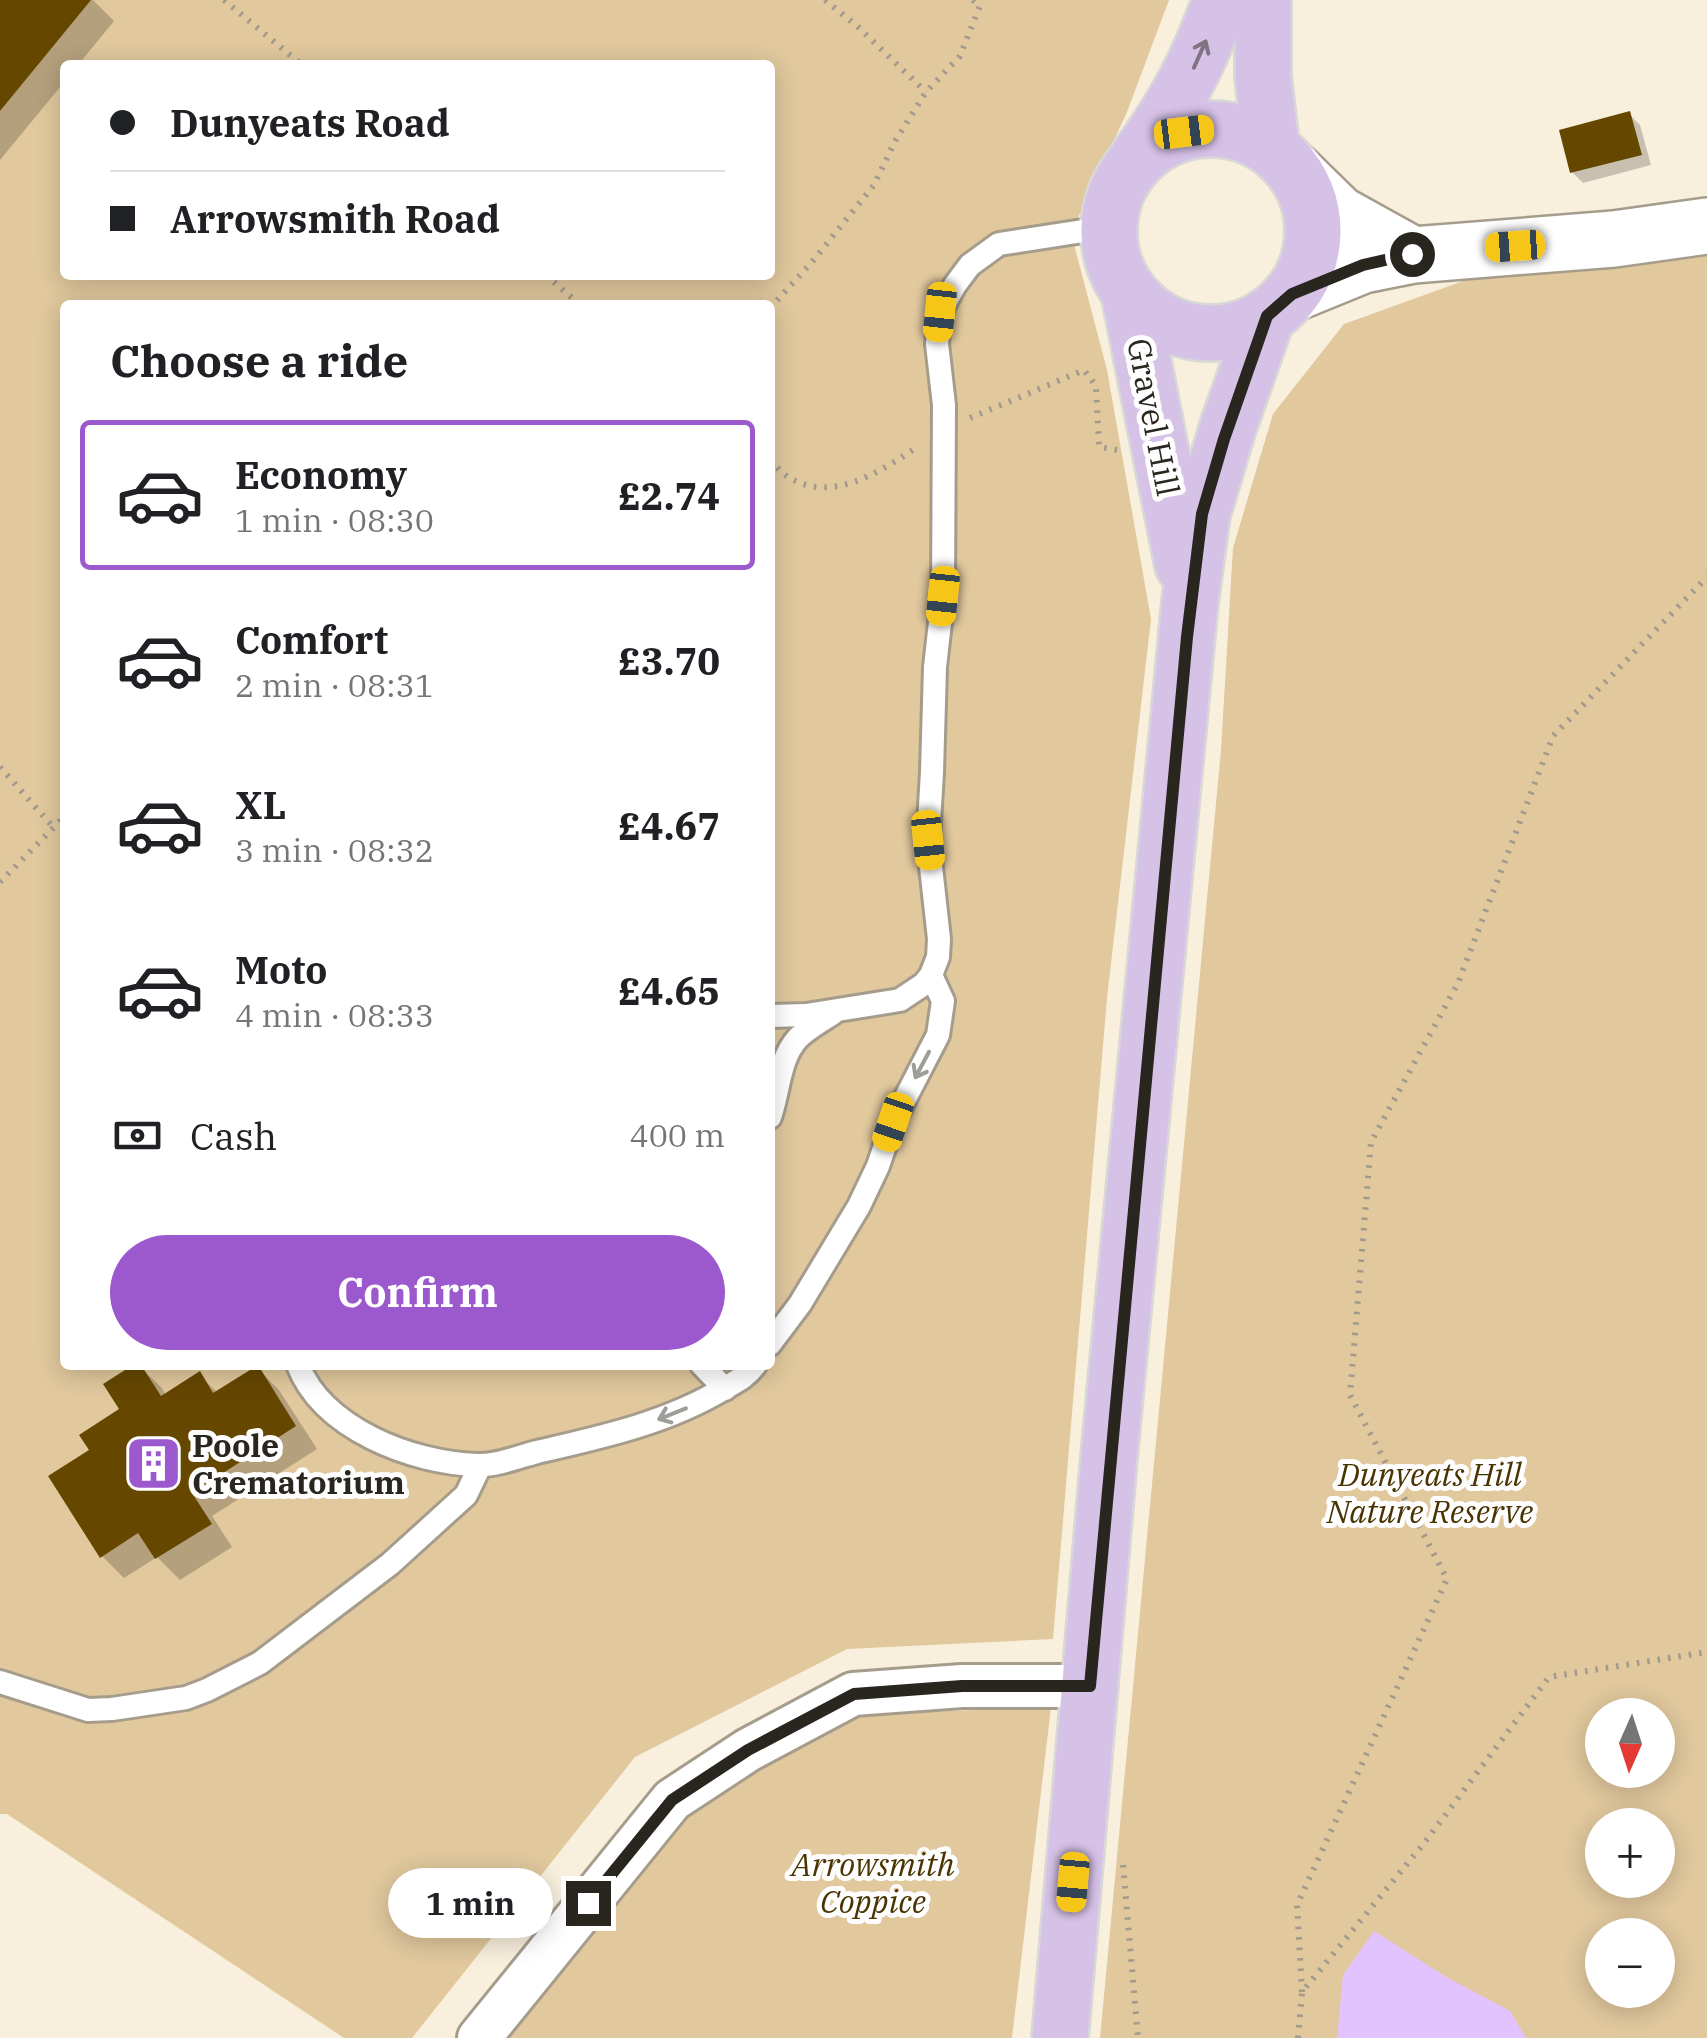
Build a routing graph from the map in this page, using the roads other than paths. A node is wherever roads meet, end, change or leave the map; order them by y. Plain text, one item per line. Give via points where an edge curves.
1 (1221, 0) edge
2 (1264, 0) edge
3 (1282, 158) junction
4 (1133, 163) junction
5 (1707, 226) edge
6 (1108, 227) junction
7 (1412, 254) junction
8 (1128, 292) junction
9 (1280, 305) junction
10 (1190, 602) junction
11 (931, 974) junction
12 (836, 1011) junction
13 (775, 1016) edge
14 (775, 1103) edge
15 (775, 1337) edge
16 (300, 1370) edge
17 (707, 1370) edge
18 (751, 1370) edge
19 (725, 1388) junction
20 (480, 1466) junction
21 (0, 1682) edge
22 (1090, 1686) junction
23 (479, 2038) edge
24 (1060, 2038) edge

4 -> 1 main road via 1189,80
2 - 3 main road via 1263,76
3 - 4 main road via 1244,133 1214,128 1156,144
3 - 7 street via 1339,214
3 - 9 main road via 1308,198 1314,231 1308,264
4 - 6 main road via 1115,193
5 - 7 street
6 - 8 main road via 1113,261
6 - 11 lane via 999,244 970,265 940,312 943,596 928,840 939,939
7 - 9 street via 1363,265
8 - 9 main road via 1150,314 1208,333 1239,330
8 - 10 main road, Gravel Hill
9 - 10 main road, Gravel Hill via 1224,439 1202,514
10 - 22 main road, Gravel Hill
11 - 12 lane via 900,1000
11 -> 15 lane via 943,1001 938,1035 860,1206
12 - 13 lane
12 - 14 lane via 798,1038
16 - 20 lane via 327,1409 392,1448
17 - 19 lane
18 - 19 lane
19 -> 20 lane via 652,1422
20 - 21 lane via 466,1495 390,1564 260,1663 208,1690 88,1710
22 - 23 street via 854,1694 748,1750 672,1800
22 - 24 main road, Gravel Hill

